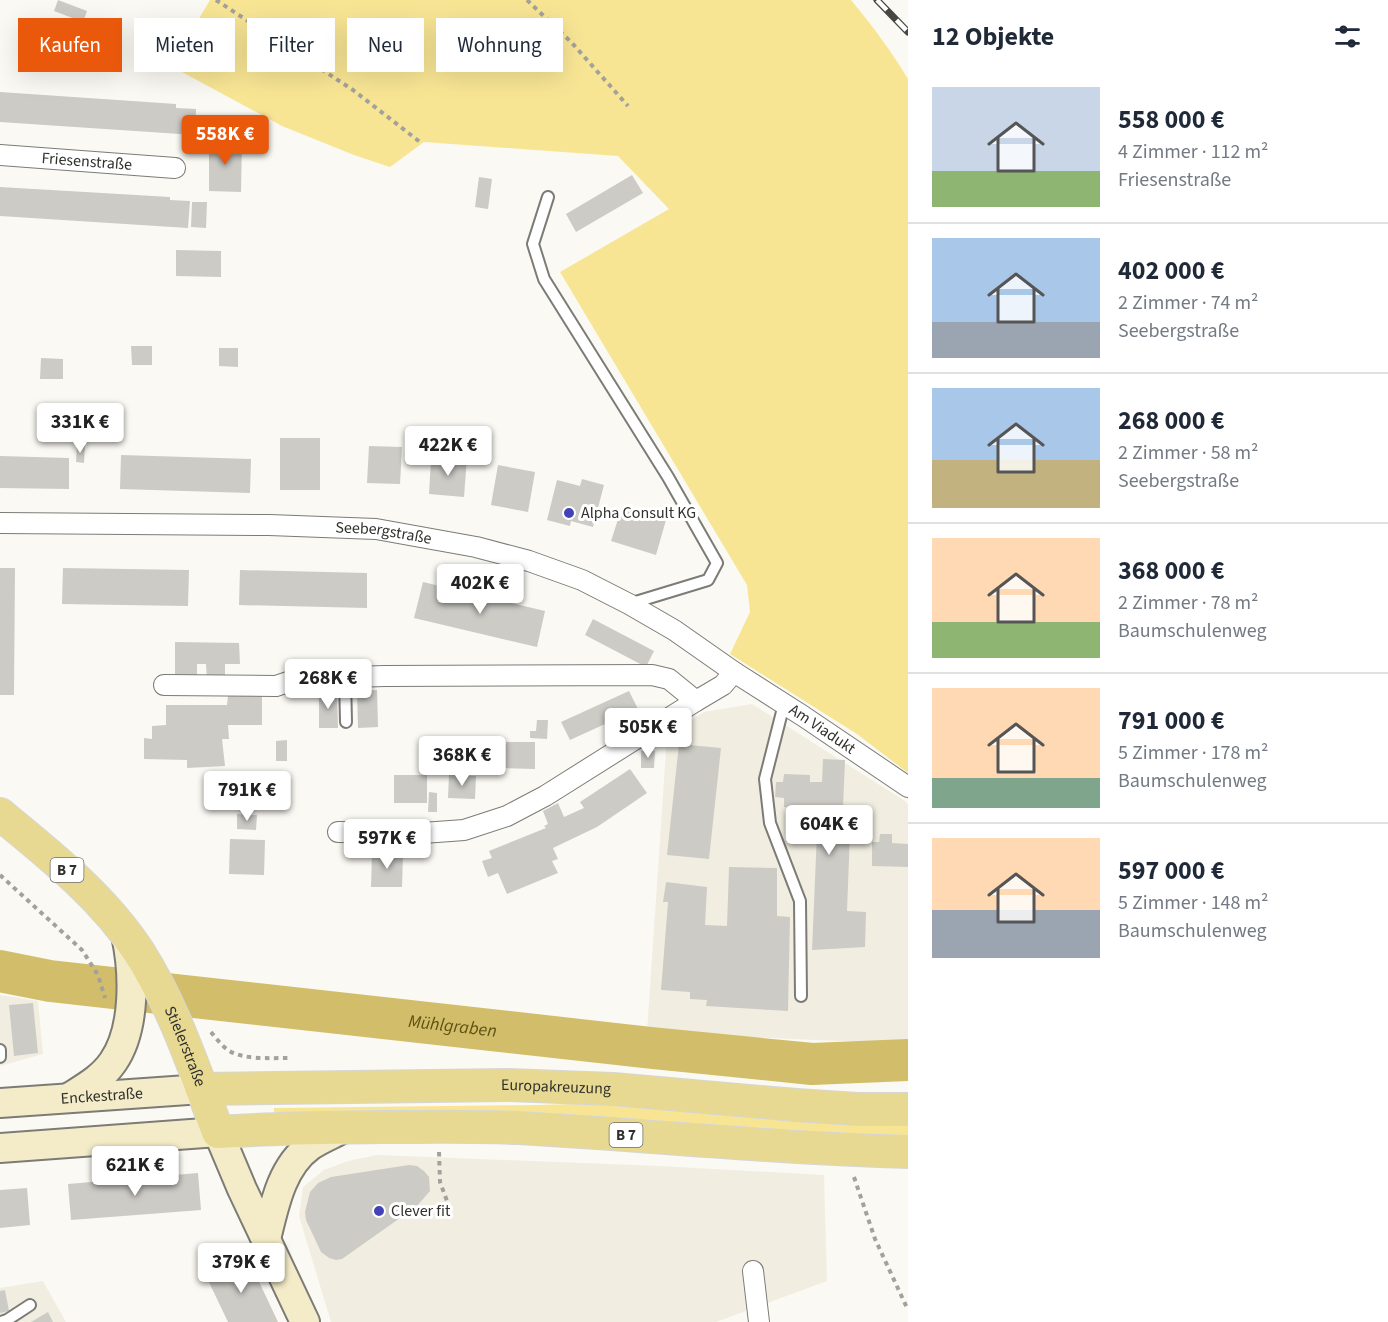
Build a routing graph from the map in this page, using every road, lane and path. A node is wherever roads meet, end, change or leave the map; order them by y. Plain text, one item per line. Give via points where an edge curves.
1 (216, 0) edge
2 (527, 0) edge
3 (628, 106) dead end
4 (420, 142) dead end
5 (0, 155) edge
6 (175, 168) dead end
7 (548, 197) dead end
8 (0, 523) edge
9 (629, 604) junction
10 (734, 672) junction
11 (345, 678) junction
12 (164, 685) dead end
13 (696, 701) junction
14 (784, 704) junction
15 (346, 722) dead end
16 (908, 787) edge
17 (0, 814) edge
18 (339, 832) dead end
19 (0, 876) edge
20 (131, 946) junction
21 (801, 996) dead end
22 (105, 999) dead end
23 (0, 1050) edge
24 (0, 1057) edge
25 (202, 1089) junction
26 (70, 1097) junction
27 (0, 1103) edge
28 (908, 1109) edge
29 (438, 1127) junction
30 (344, 1128) junction
31 (218, 1132) junction
32 (0, 1148) edge
33 (908, 1152) edge
34 (853, 1175) dead end
35 (447, 1201) dead end
36 (266, 1239) junction
37 (753, 1271) dead end
38 (30, 1305) dead end
39 (908, 1310) edge
40 (1, 1322) edge
41 (305, 1322) edge
42 (759, 1322) edge

1 - 4 path via 353,90
2 - 3 path
5 - 6 street, Friesenstraße
7 - 9 lane via 533,244 544,279 717,563 708,580
8 - 9 street, Seebergstraße via 376,529 529,561 582,580
9 - 10 street, Seebergstraße
10 - 13 street via 723,686
10 - 14 street, Am Viadukt
11 - 12 street via 297,679 276,686
11 - 13 street via 652,675 669,680
11 - 15 lane
13 - 18 street via 507,816 464,830
14 - 16 street, Am Viadukt
14 - 21 lane via 765,779 770,823 800,901
17 - 20 main road, Stielerstraße / B 7 via 81,883
19 - 22 path via 82,950 98,975
20 - 25 main road, Stielerstraße / B 7 via 158,987
20 - 26 main road via 128,1025 122,1048 95,1081
23 - 24 lane
25 - 26 main road, Enckestraße
25 - 28 main road, Europakreuzung via 531,1086 857,1109
25 - 31 main road, Stielerstraße / B 7
26 - 27 main road, Enckestraße
29 - 30 main road, B 7
29 - 33 main road, B 7
29 - 35 path via 440,1182
30 - 31 main road, B 7
30 - 36 main road via 309,1147 287,1173
31 - 32 main road
31 - 36 main road, Stielerstraße
34 - 39 path via 875,1239
36 - 41 main road, Stielerstraße
37 - 42 street
38 - 40 lane

